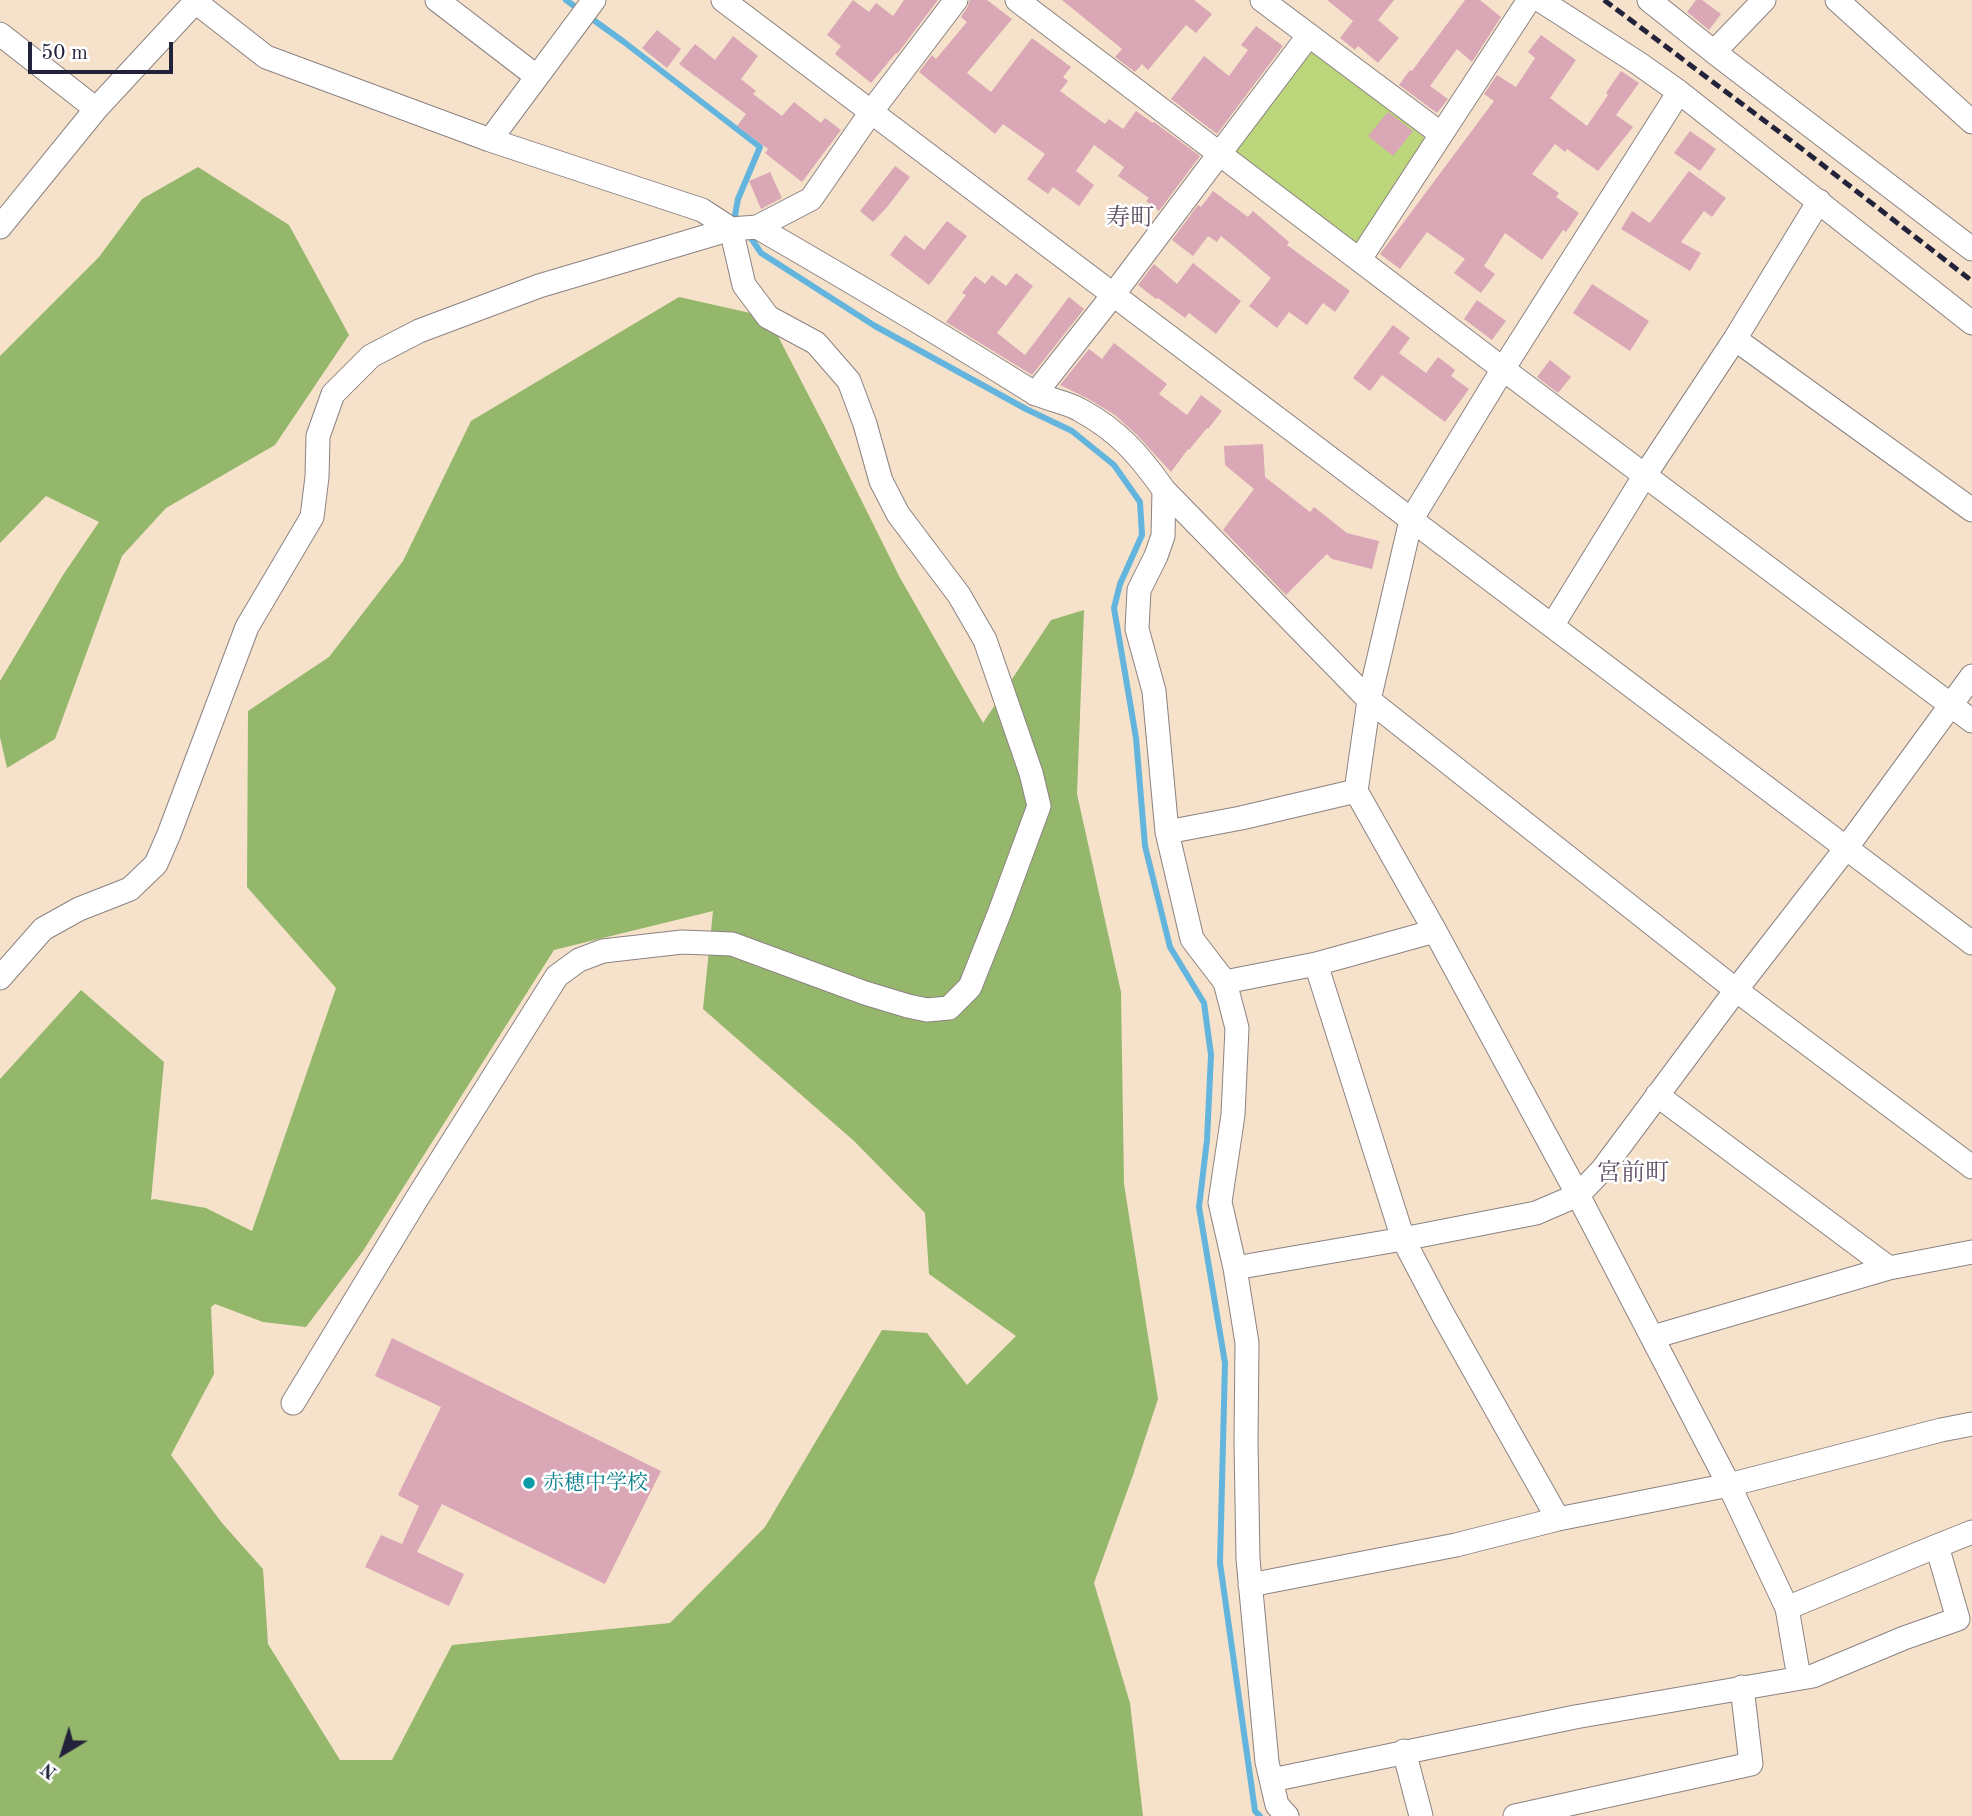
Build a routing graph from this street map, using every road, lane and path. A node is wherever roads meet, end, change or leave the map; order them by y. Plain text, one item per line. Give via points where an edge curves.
1 (437, 0) edge
2 (594, 0) edge
3 (723, 0) edge
4 (956, 0) edge
5 (1017, 0) edge
6 (1262, 0) edge
7 (1529, 0) edge
8 (1540, 0) edge
9 (1649, 0) edge
10 (1764, 0) edge
11 (1837, 0) edge
12 (195, 1) edge
13 (0, 34) edge
14 (1309, 35) junction
15 (1714, 52) junction
16 (536, 76) junction
17 (1679, 92) junction
18 (96, 109) junction
19 (872, 112) junction
20 (1972, 122) edge
21 (1441, 134) junction
22 (490, 140) junction
23 (1219, 152) junction
24 (1818, 201) junction
25 (0, 227) edge
26 (757, 227) junction
27 (731, 229) junction
28 (1970, 244) edge
29 (1360, 260) junction
30 (1113, 295) junction
31 (1972, 323) edge
32 (1735, 339) junction
33 (1503, 369) junction
34 (1035, 394) junction
35 (1645, 475) junction
36 (1164, 490) junction
37 (1972, 510) edge
38 (1411, 520) junction
39 (1552, 626) junction
40 (1972, 676) edge
41 (1369, 700) junction
42 (1950, 704) junction
43 (1972, 721) edge
44 (1356, 791) junction
45 (1167, 832) junction
46 (1846, 847) junction
47 (1435, 931) junction
48 (1972, 943) edge
49 (1316, 964) junction
50 (0, 978) edge
51 (1225, 982) junction
52 (1736, 990) junction
53 (1657, 1095) junction
54 (1972, 1167) edge
55 (1578, 1195) junction
56 (1404, 1239) junction
57 (1972, 1252) edge
58 (1234, 1268) junction
59 (1889, 1268) junction
60 (1653, 1338) junction
61 (293, 1403) dead end
62 (1972, 1424) edge
63 (1729, 1485) junction
64 (1558, 1519) junction
65 (1972, 1532) edge
66 (1937, 1546) junction
67 (1250, 1585) junction
68 (1787, 1608) junction
69 (1799, 1678) junction
70 (1742, 1688) junction
71 (1404, 1751) junction
72 (1272, 1780) junction
73 (1287, 1816) edge
74 (1421, 1816) edge
75 (1515, 1816) edge

1 - 16 street
2 - 16 street
3 - 19 street
4 - 19 street
5 - 23 street
6 - 14 street
7 - 21 street
8 - 17 street
9 - 15 street
10 - 15 street
11 - 20 street
12 - 18 street
12 - 22 street via 265,57
13 - 18 street
14 - 21 street
14 - 23 street
15 - 28 street
16 - 22 street
17 - 24 street
17 - 33 street
18 - 25 street
19 - 26 street via 811,199
19 - 30 street
21 - 29 street
22 - 27 street via 702,210
23 - 29 street
23 - 30 street
24 - 31 street
24 - 32 street
26 - 27 street
26 - 34 street
27 - 50 street via 539,286 419,331 361,365 333,394 318,436 312,517 247,627 156,864 130,889 43,929
27 - 61 street via 744,285 768,317 816,343 849,381 881,481 898,514 959,595 985,640 1039,806 999,914 970,987 949,1008 908,1006 732,944 649,945 603,951 579,960 557,976
29 - 33 street
30 - 34 street
30 - 38 street
32 - 35 street
32 - 37 street
33 - 35 street
33 - 38 street
34 - 36 street via 1079,409 1114,431 1142,458
35 - 39 street
35 - 42 street
36 - 41 street
36 - 45 street via 1163,536 1139,590 1137,629 1154,691
38 - 39 street
38 - 41 street
39 - 46 street
40 - 42 street
41 - 44 street
41 - 52 street
42 - 43 street
42 - 46 street
44 - 45 street
44 - 47 street
45 - 51 street via 1192,939
46 - 48 street
46 - 52 street
47 - 49 street
47 - 55 street
49 - 51 street
49 - 56 street
51 - 58 street via 1237,1028 1233,1115 1220,1202
52 - 53 street
52 - 54 street
53 - 55 street
53 - 59 street
55 - 56 street via 1536,1213
55 - 60 street
56 - 58 street
56 - 64 street
57 - 59 street
58 - 67 street via 1247,1343
59 - 60 street
60 - 63 street
62 - 63 street
63 - 64 street
63 - 68 street
64 - 67 street via 1456,1545
65 - 66 street
66 - 68 street
66 - 69 street via 1958,1619
67 - 72 street
68 - 69 street
69 - 70 street
70 - 71 street
70 - 75 street via 1751,1765
71 - 72 street
71 - 74 street
72 - 73 street via 1277,1805

